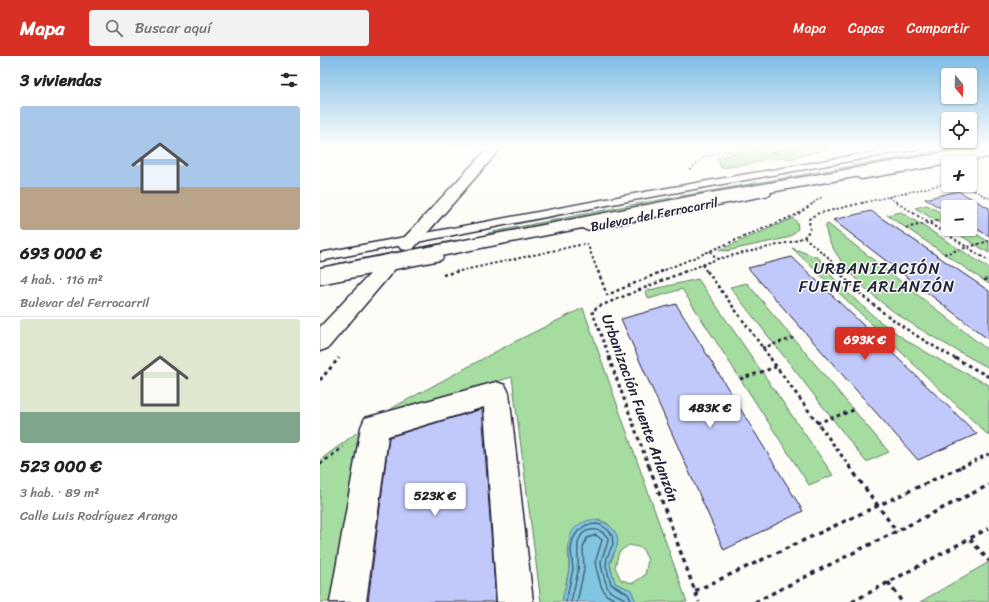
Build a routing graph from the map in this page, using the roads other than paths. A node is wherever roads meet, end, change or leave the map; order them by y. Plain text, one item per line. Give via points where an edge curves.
1 (473, 172) edge
2 (773, 172) edge
3 (795, 172) edge
4 (853, 172) edge
5 (881, 172) edge
6 (400, 253) junction
7 (320, 257) edge
8 (320, 262) edge
9 (320, 274) edge
10 (320, 280) edge
11 (320, 342) edge
12 (348, 602) edge
13 (515, 602) edge

1 - 6 main road
2 - 6 lane, Bulevar del Ferrocarril via 628,198
3 - 6 main road, Bulevar del Ferrocarril via 706,188
4 - 6 main road, Bulevar del Ferrocarril
5 - 6 lane, Bulevar del Ferrocarril
6 - 7 lane, Bulevar del Ferrocarril
6 - 8 main road, Bulevar del Ferrocarril
6 - 9 main road, Bulevar del Ferrocarril
6 - 10 lane, Bulevar del Ferrocarril
6 - 11 main road
12 - 13 main road via 375,427 496,393

